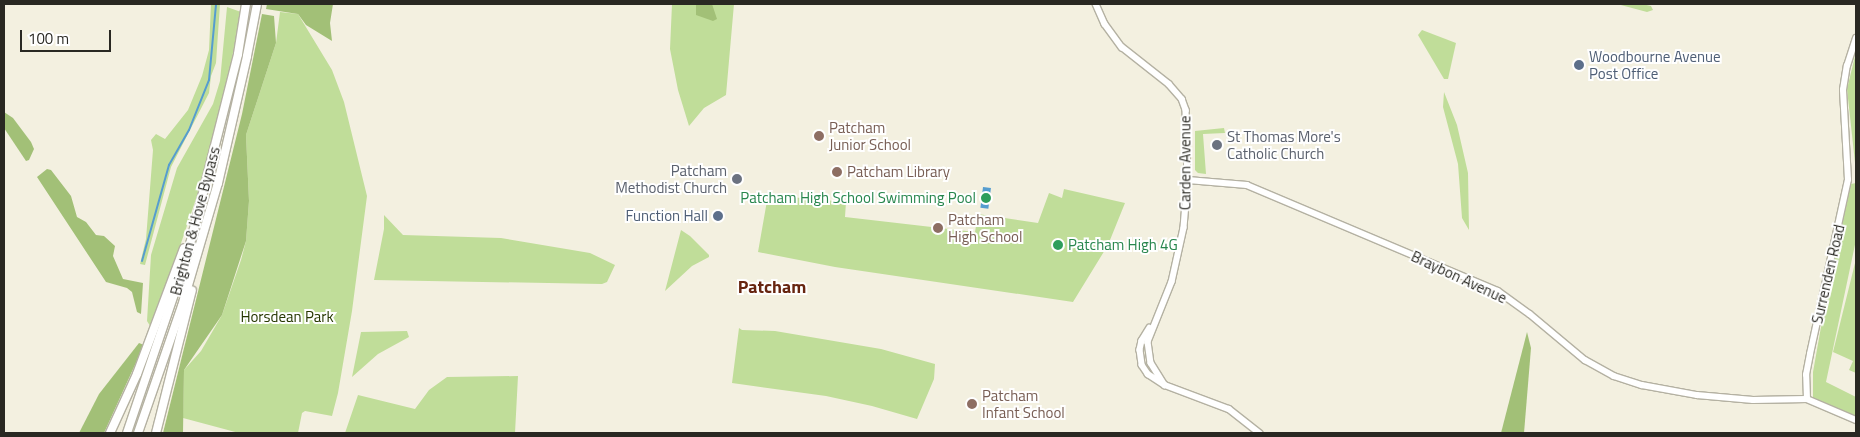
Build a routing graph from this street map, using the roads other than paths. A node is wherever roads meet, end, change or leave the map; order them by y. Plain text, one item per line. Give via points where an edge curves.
1 (246, 4) edge
2 (256, 4) edge
3 (1096, 4) edge
4 (1856, 38) edge
5 (1188, 180) junction
6 (196, 219) junction
7 (199, 253) junction
8 (1807, 399) junction
9 (1856, 420) edge
10 (110, 433) edge
11 (127, 433) edge
12 (138, 433) edge
13 (156, 433) edge
14 (1260, 433) edge

1 - 6 highway, Brighton & Hove Bypass via 238,54
2 - 7 highway, Brighton & Hove Bypass via 218,183
3 - 5 street, Carden Avenue via 1122,47 1169,84 1182,99 1188,119
4 - 8 street, Surrenden Road via 1843,90 1848,180 1806,375
5 - 8 street, Braybon Avenue via 1247,185 1498,291 1585,360 1614,376 1642,385 1697,395 1753,400
5 - 14 street, Carden Avenue via 1184,228 1172,282 1154,323 1142,341 1142,365 1148,374 1164,385 1229,409
6 - 10 highway
6 - 11 highway, Brighton & Hove Bypass via 171,307
7 - 12 highway, Brighton & Hove Bypass
7 - 13 highway
8 - 9 street

